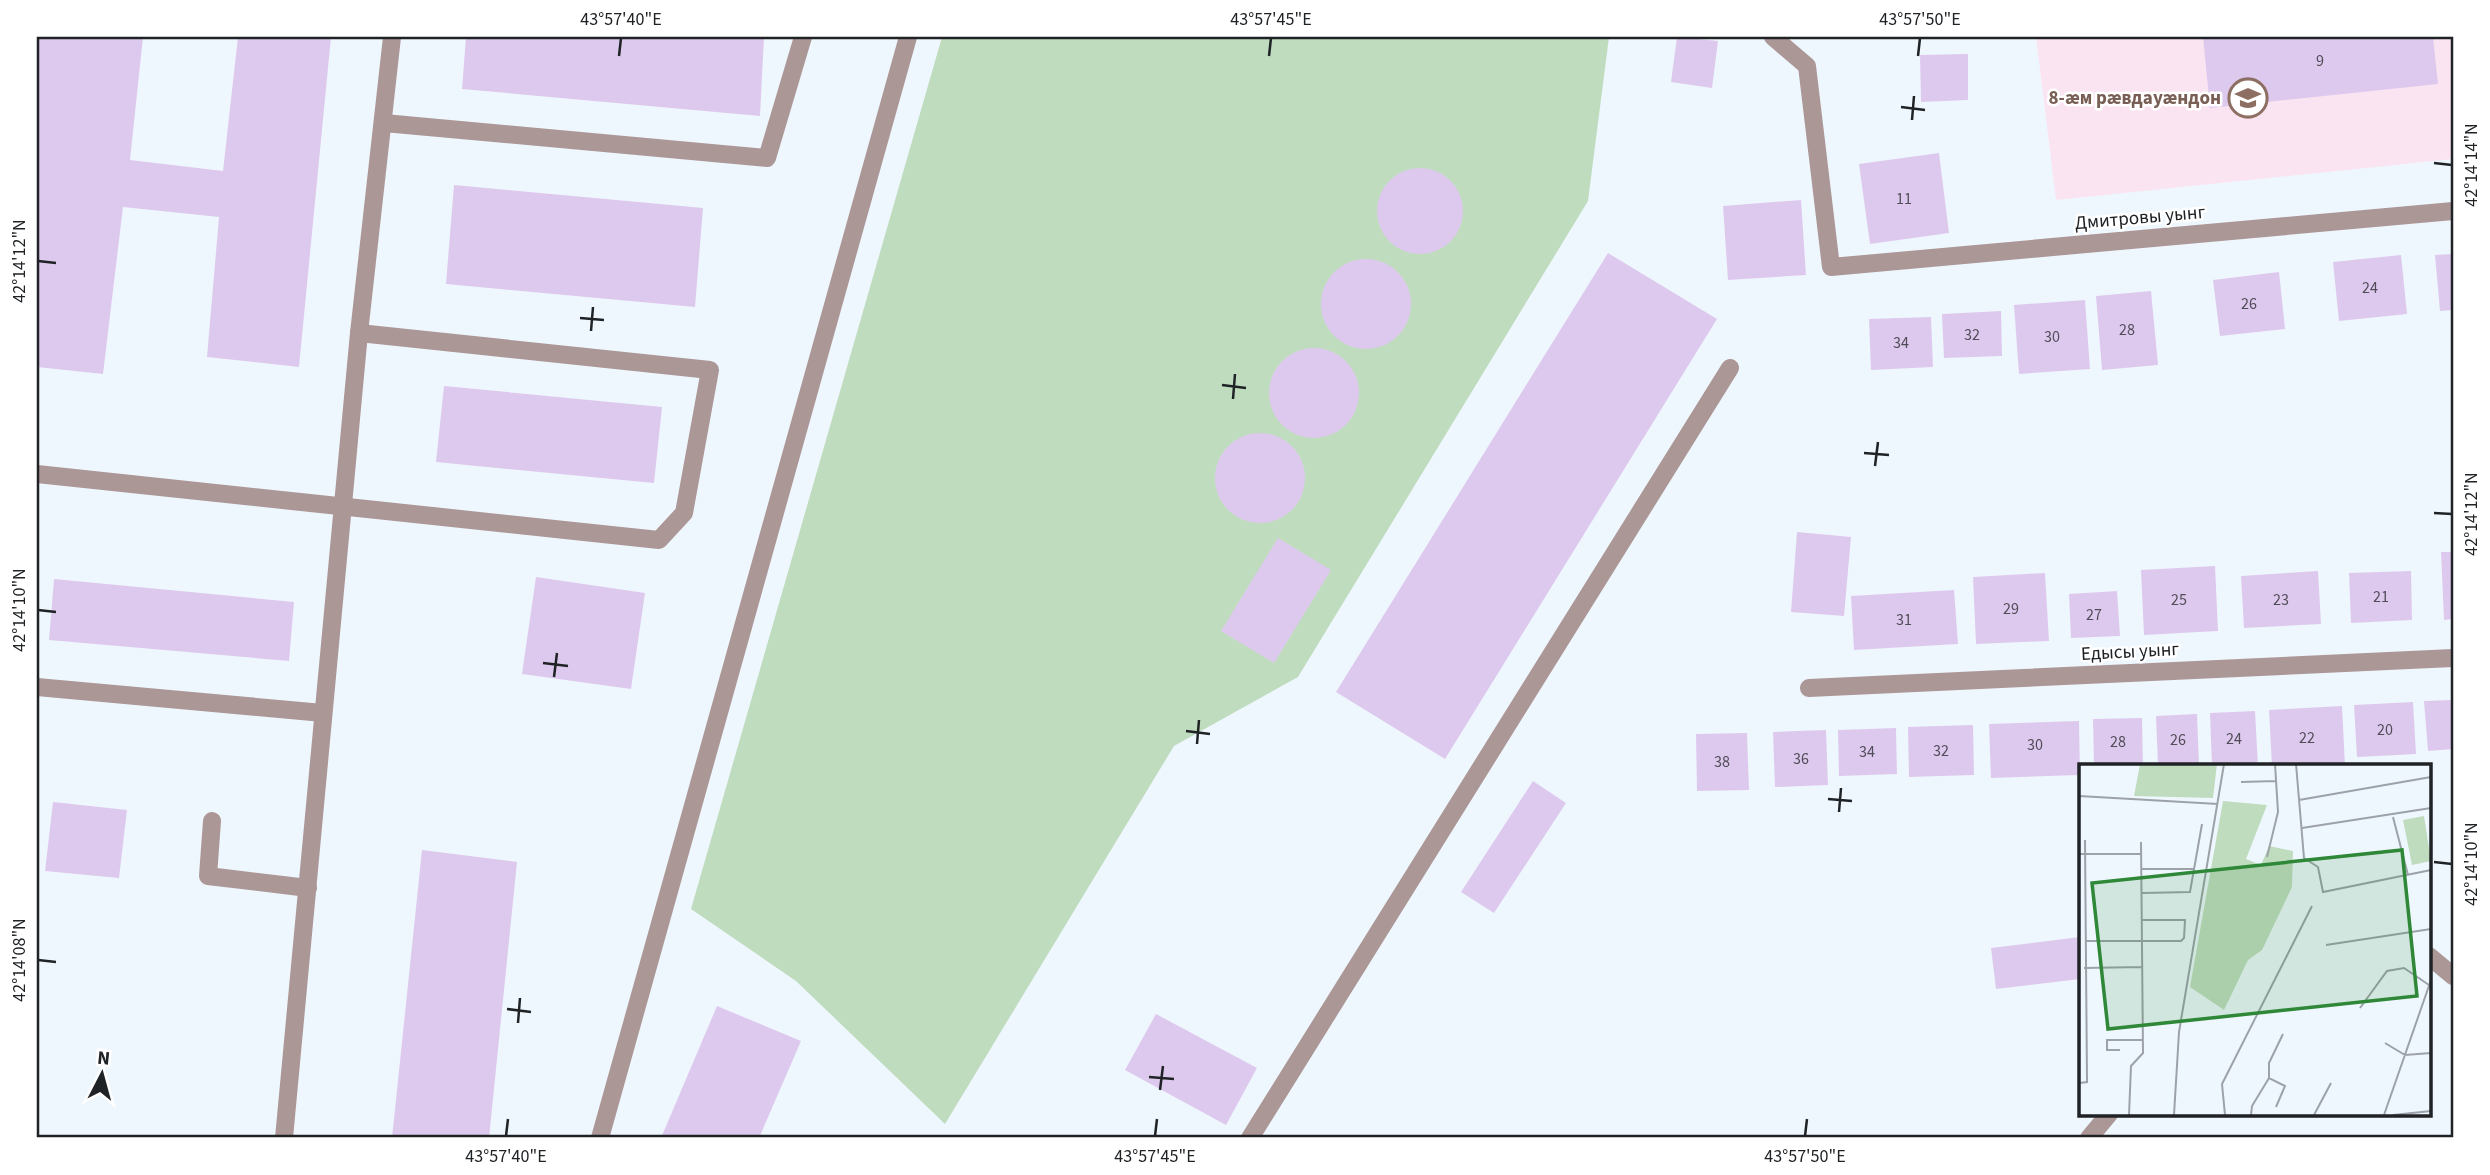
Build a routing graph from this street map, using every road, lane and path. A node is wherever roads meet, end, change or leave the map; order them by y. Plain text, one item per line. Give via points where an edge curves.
1 (392, 37) edge
2 (803, 37) edge
3 (908, 37) edge
4 (1773, 37) edge
5 (384, 123) junction
6 (2453, 211) edge
7 (359, 333) junction
8 (1730, 368) dead end
9 (37, 474) edge
10 (343, 505) junction
11 (2453, 658) edge
12 (37, 687) edge
13 (1809, 688) dead end
14 (323, 713) junction
15 (212, 821) dead end
16 (307, 888) junction
17 (2430, 957) edge
18 (2453, 976) edge
19 (2107, 1116) edge
20 (284, 1138) edge
21 (600, 1138) edge
22 (1250, 1138) edge
23 (2089, 1138) edge

1 - 5 street
2 - 5 street via 767,158
3 - 21 street
4 - 6 street, Дмитровы уынг via 1807,66 1831,267
5 - 7 street
7 - 10 street
7 - 10 street via 710,370 684,513 659,540
8 - 22 street
9 - 10 street
10 - 14 street
11 - 13 street, Едысы уынг
12 - 14 street
14 - 16 street
15 - 16 street via 208,876
16 - 20 street
17 - 18 street
19 - 23 street

